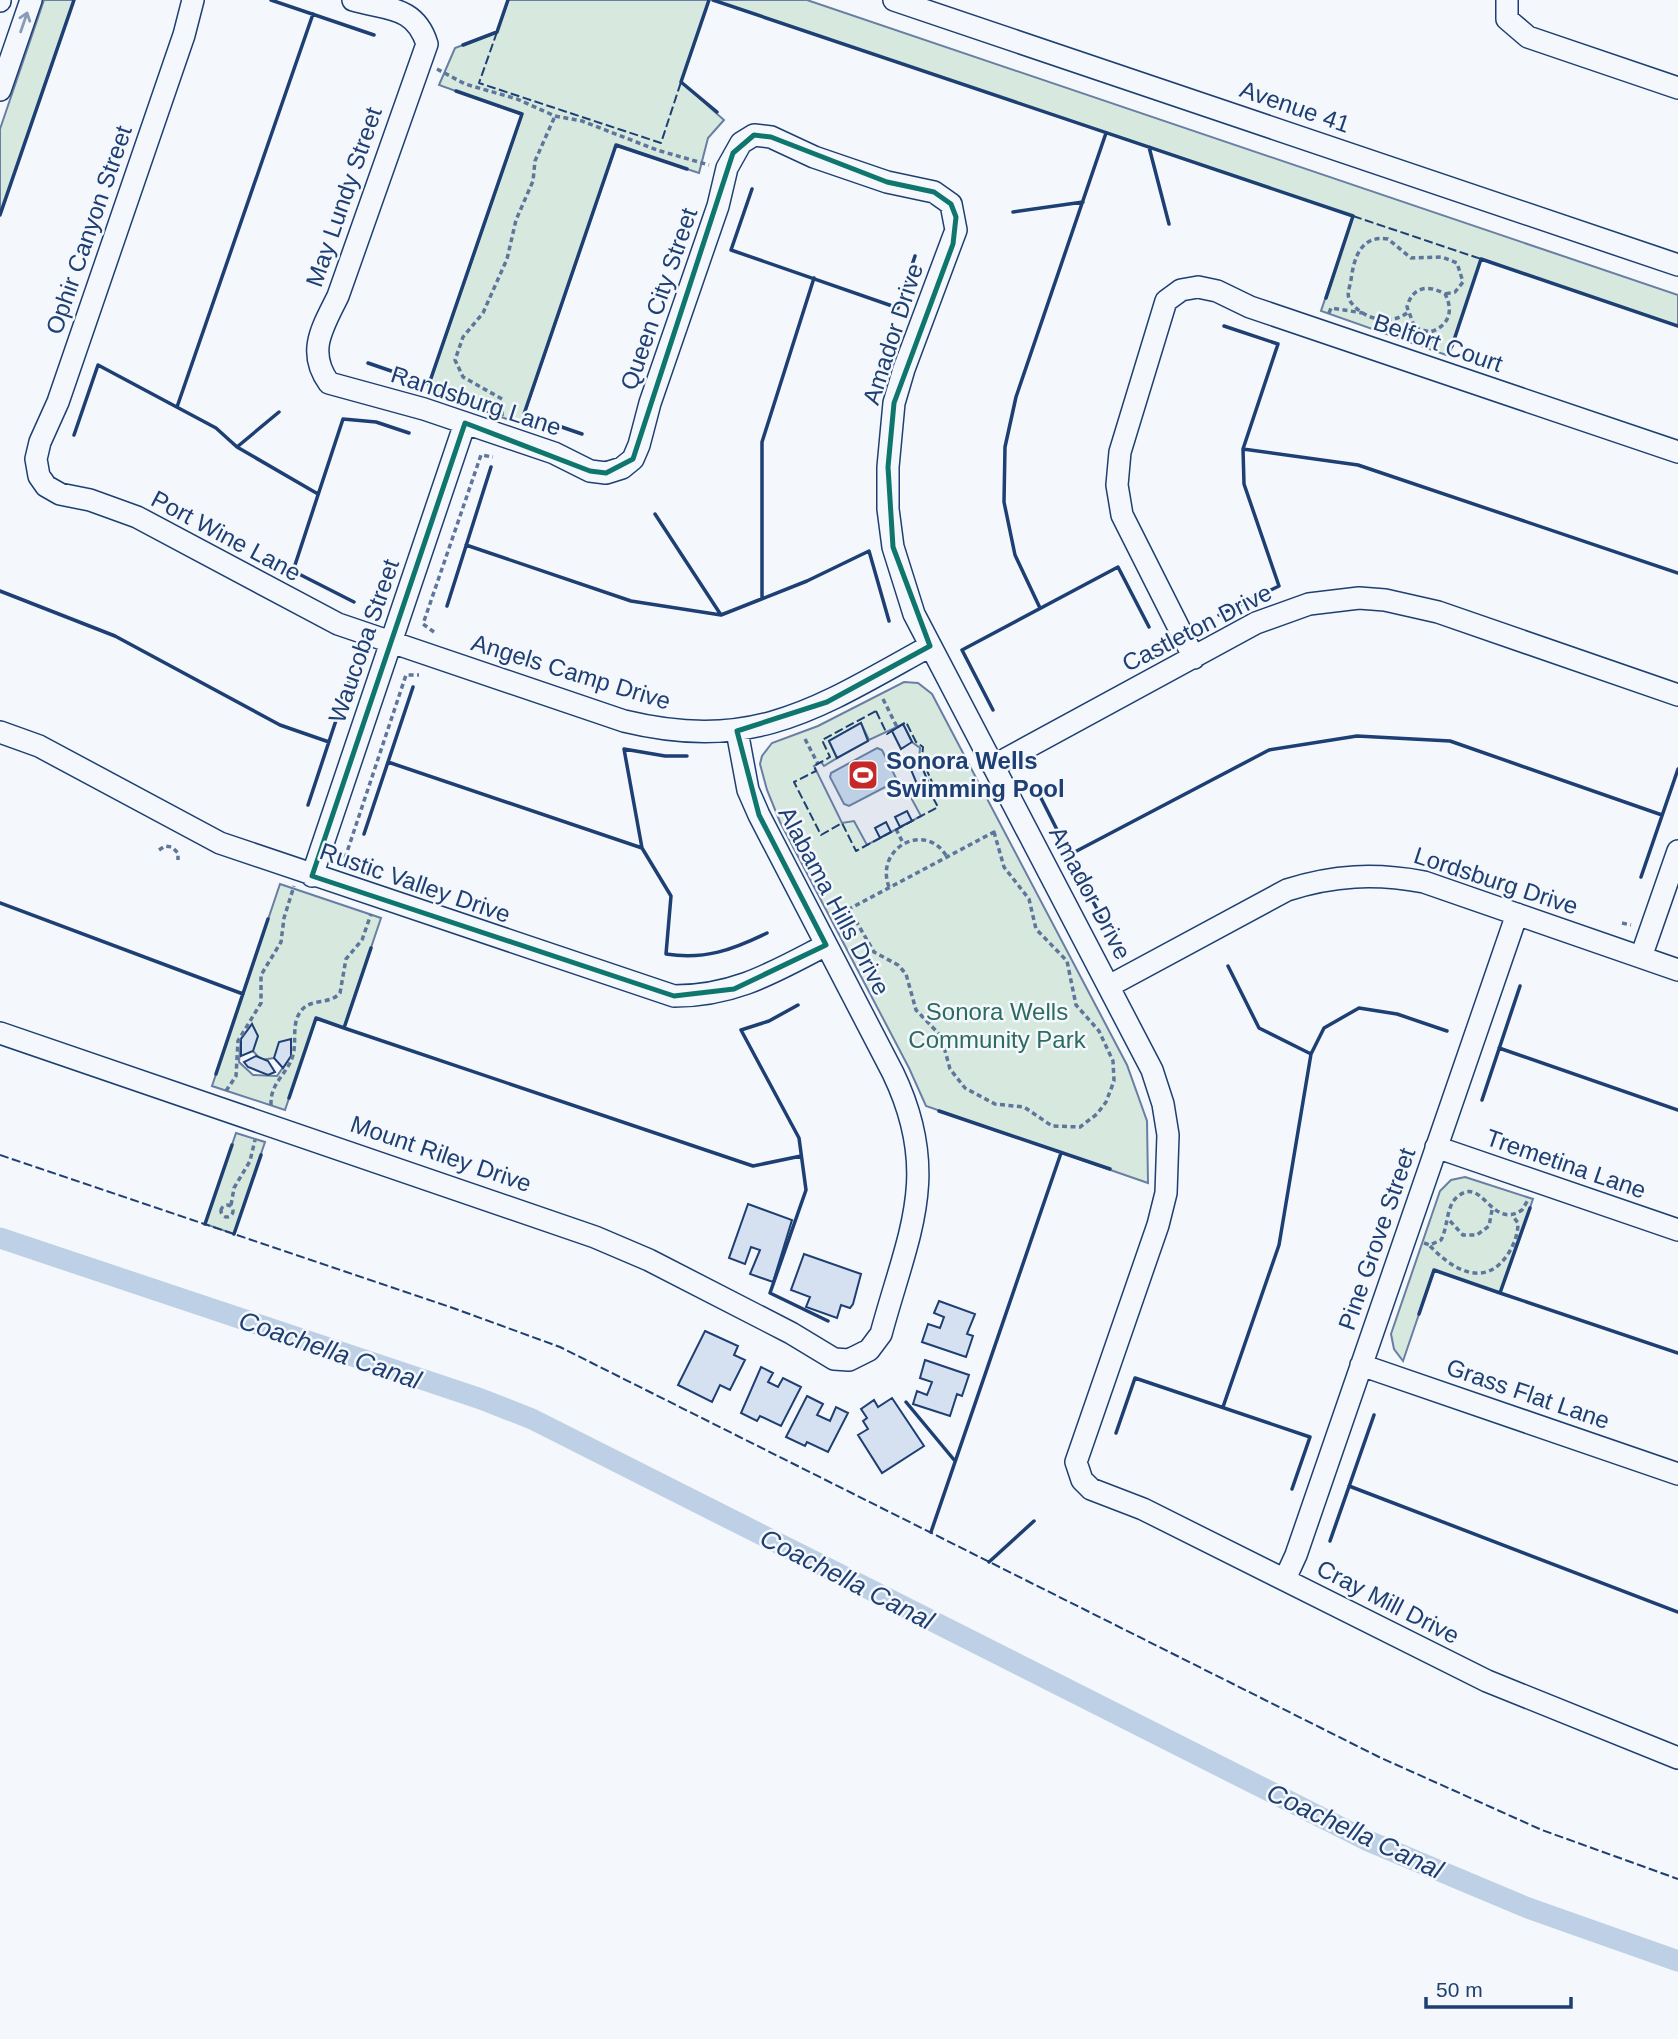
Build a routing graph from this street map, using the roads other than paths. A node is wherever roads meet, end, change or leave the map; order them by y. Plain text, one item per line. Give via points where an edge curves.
1 (31, 0) edge
2 (192, 0) edge
3 (353, 0) edge
4 (894, 0) edge
5 (1507, 9) edge
6 (1678, 88) edge
7 (0, 90) edge
8 (956, 217) joint
9 (1678, 264) edge
10 (319, 369) joint
11 (465, 423) junction
12 (1678, 452) edge
13 (621, 468) joint
14 (39, 475) joint
15 (391, 643) junction
16 (930, 646) junction
17 (1194, 658) junction
18 (1678, 695) edge
19 (737, 731) junction
20 (0, 732) edge
21 (993, 766) junction
22 (1678, 851) edge
23 (312, 876) junction
24 (1517, 914) junction
25 (826, 945) junction
26 (1642, 957) junction
27 (1678, 970) edge
28 (1108, 986) junction
29 (0, 1033) edge
30 (1436, 1147) junction
31 (1678, 1230) edge
32 (849, 1360) joint
33 (1361, 1365) junction
34 (1678, 1474) edge
35 (1082, 1480) joint
36 (1285, 1579) junction
37 (1678, 1758) edge

7 -> 1 street
2 - 14 street, Ophir Canyon Street via 58,402 40,442
3 - 10 street, May Lundy Street via 401,11 423,30 427,44 338,296 321,331
4 - 9 street, Avenue 41
5 - 6 street via 1528,37
8 - 13 street, Queen City Street via 951,204 934,192 850,169 771,136 754,135 741,143 727,168 639,445
8 - 16 street, Amador Drive via 953,244 934,285 894,403 888,467 893,547 903,584
10 - 11 street, Randsburg Lane via 329,383
11 - 13 street, Randsburg Lane via 554,453 590,471 606,473
11 - 15 street, Waucoba Street
12 - 17 street, Belfort Court via 1250,307 1217,291 1181,290 1166,300 1159,319 1120,452 1117,485 1133,542
14 - 15 street, Port Wine Lane via 60,494 137,517 316,614
15 - 19 street, Angels Camp Drive via 624,721 661,730
15 - 23 street, Waucoba Street
16 - 19 street, Angels Camp Drive via 827,702
16 - 21 street, Amador Drive
17 - 18 street, Castleton Drive via 1284,611 1332,600 1385,600 1438,612
17 - 21 street, Castleton Drive
19 - 25 street, Alabama Hills Drive via 748,790
20 - 23 street, Rustic Valley Drive via 49,751 220,843
21 - 28 street, Amador Drive
22 - 26 street
23 - 25 street, Rustic Valley Drive via 674,996 705,996 734,989
24 - 26 street, Lordsburg Drive
24 - 28 street, Lordsburg Drive via 1424,882 1389,875 1318,880 1276,896
24 - 30 street, Pine Grove Street
25 - 32 street, Alabama Hills Drive via 907,1102 918,1141 917,1209 881,1334 869,1350
26 - 27 street, Lordsburg Drive
28 - 35 street, Amador Drive via 1152,1070 1163,1104 1169,1165 1158,1225 1098,1404 1080,1444 1076,1462
29 - 32 street, Mount Riley Drive via 571,1227 661,1266 792,1333 821,1353
30 - 31 street, Tremetina Lane
30 - 33 street, Pine Grove Street
33 - 34 street, Grass Flat Lane
33 - 36 street, Pine Grove Street
35 - 36 street, Cray Mill Drive via 1091,1489 1143,1509
36 - 37 street, Cray Mill Drive via 1487,1681

